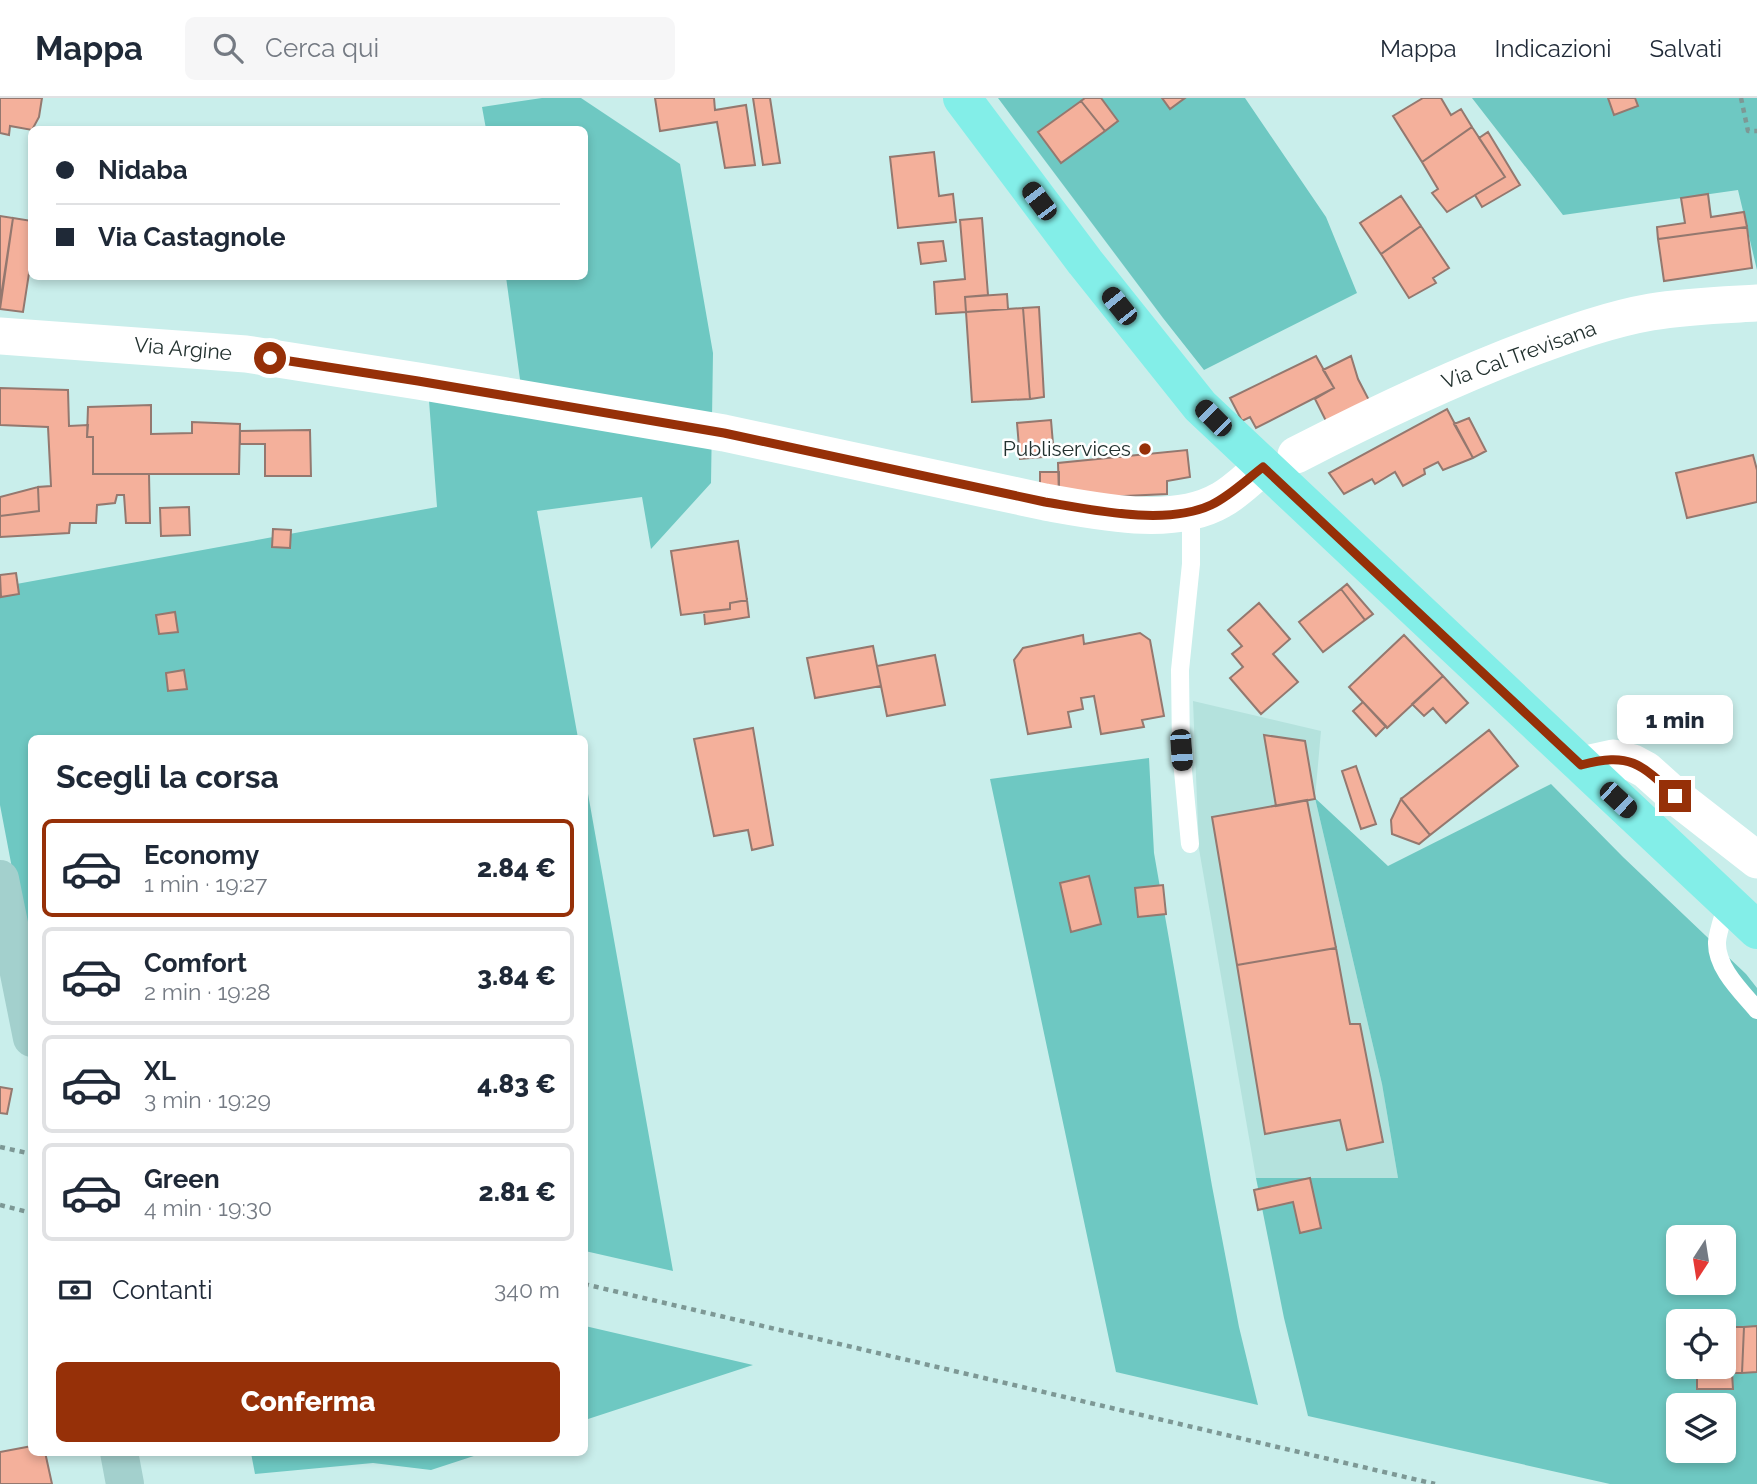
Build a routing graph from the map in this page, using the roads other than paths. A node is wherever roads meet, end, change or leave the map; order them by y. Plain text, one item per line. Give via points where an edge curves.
1 (962, 98) edge
2 (1757, 303) edge
3 (1757, 316) edge
4 (0, 336) edge
5 (1280, 461) junction
6 (1191, 512) junction
7 (1581, 765) junction
8 (1190, 844) dead end
9 (1757, 860) edge
10 (0, 879) edge
11 (1727, 903) junction
12 (1757, 930) edge
13 (1757, 1010) edge
14 (28, 1018) edge
15 (120, 1456) edge
16 (125, 1484) edge

1 - 5 main road via 1200,406
2 - 3 lane
2 - 5 street, Via Cal Trevisana via 1651,312 1552,340 1401,401
4 - 6 street, Via Argine via 246,354 724,433 1070,506 1128,513
5 - 6 street, Via Cal Trevisana via 1223,499
5 - 7 main road
6 - 8 lane via 1191,564 1180,670 1181,750
7 - 9 street via 1614,758 1639,766
7 - 11 main road
10 - 14 street
11 - 12 main road
11 - 13 lane via 1717,943 1719,955
15 - 16 street

